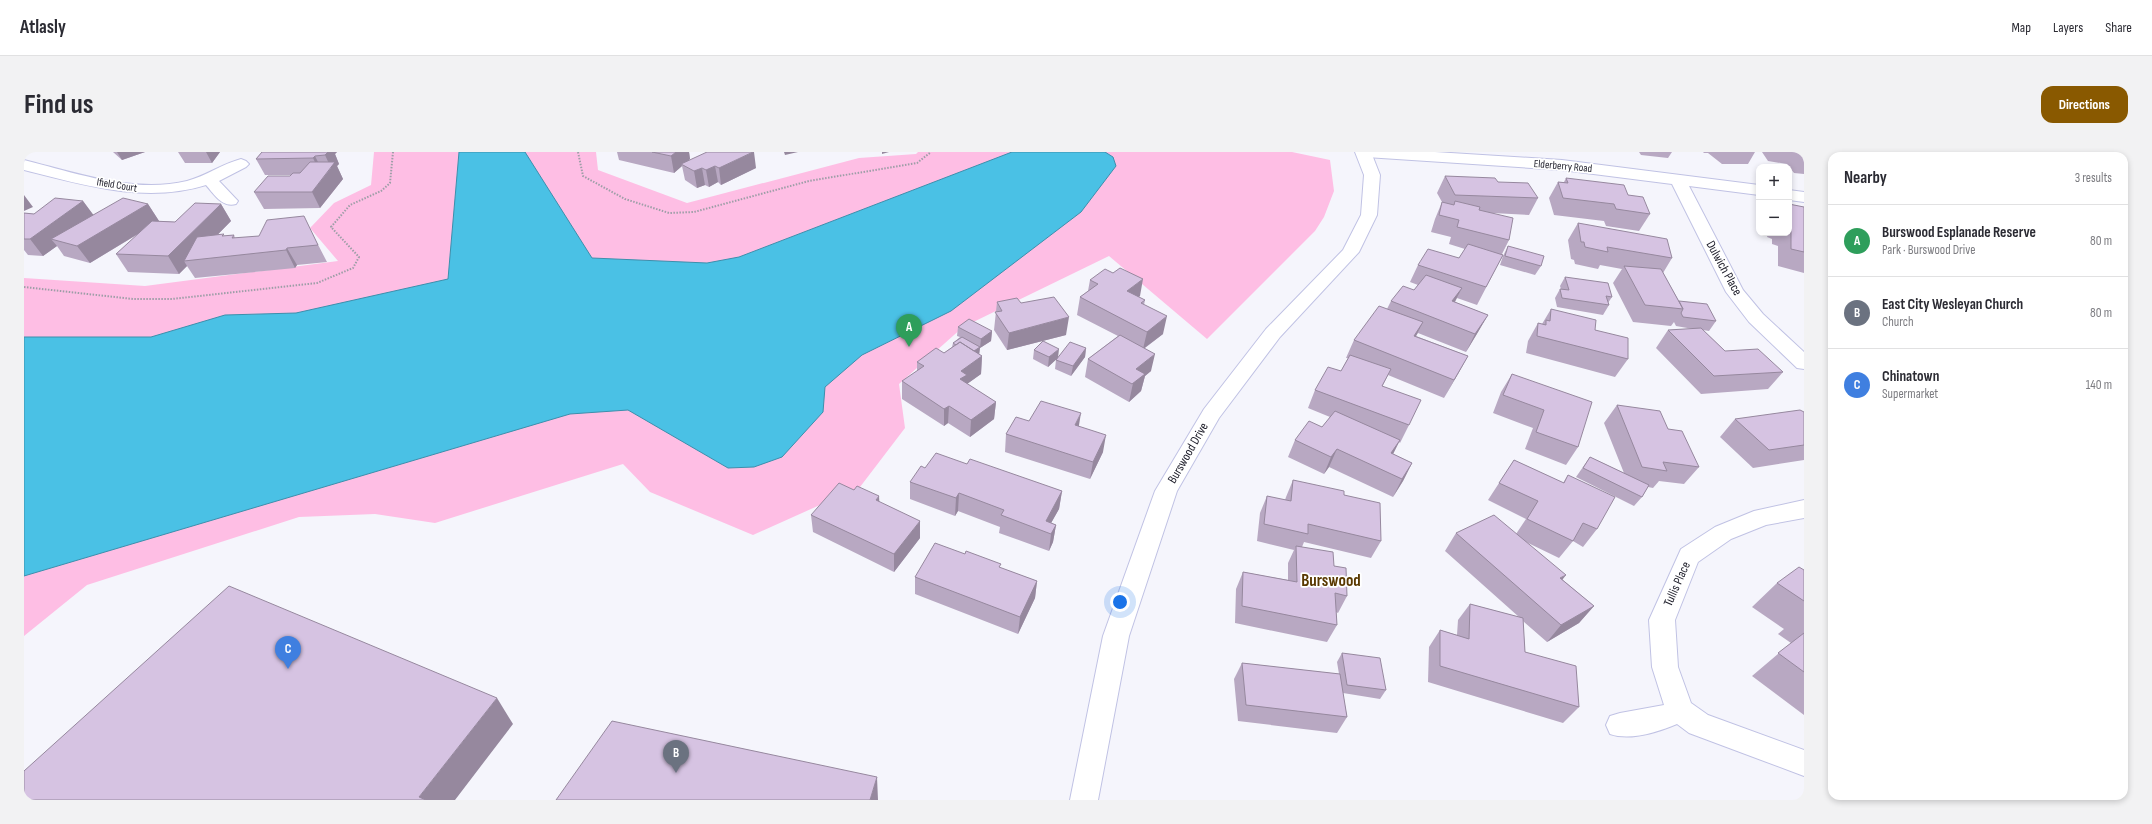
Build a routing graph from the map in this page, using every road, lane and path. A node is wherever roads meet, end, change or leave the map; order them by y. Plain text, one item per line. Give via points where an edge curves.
1 (393, 152) edge
2 (578, 152) edge
3 (931, 152) edge
4 (1364, 152) edge
5 (241, 164) dead end
6 (24, 165) edge
7 (1678, 179) junction
8 (210, 180) junction
9 (1756, 190) edge
10 (1792, 195) edge
11 (1804, 197) edge
12 (230, 201) dead end
13 (24, 287) edge
14 (1804, 363) edge
15 (1804, 509) edge
16 (1680, 711) junction
17 (1620, 725) dead end
18 (1804, 763) edge
19 (1084, 800) edge

1 - 13 path via 390,183 381,192 350,205 331,227 359,257 353,268 318,283 172,299 134,299
2 - 3 path via 583,176 625,199 669,213 694,212 808,181 917,163
4 - 7 street, Elderberry Road via 1562,166
4 - 19 street, Burswood Drive via 1372,175 1369,215 1350,252 1273,333 1211,414 1166,491 1116,636
5 - 8 street, Ifield Court
6 - 8 street, Ifield Court via 136,190 178,188
7 - 9 street, Elderberry Road
7 - 14 street, Dulwich Place via 1735,292 1756,318
8 - 12 street
10 - 11 street
15 - 16 street, Tullis Place via 1762,517 1723,533 1689,556 1662,620 1665,667
16 - 17 street via 1662,718
16 - 18 street via 1699,724

